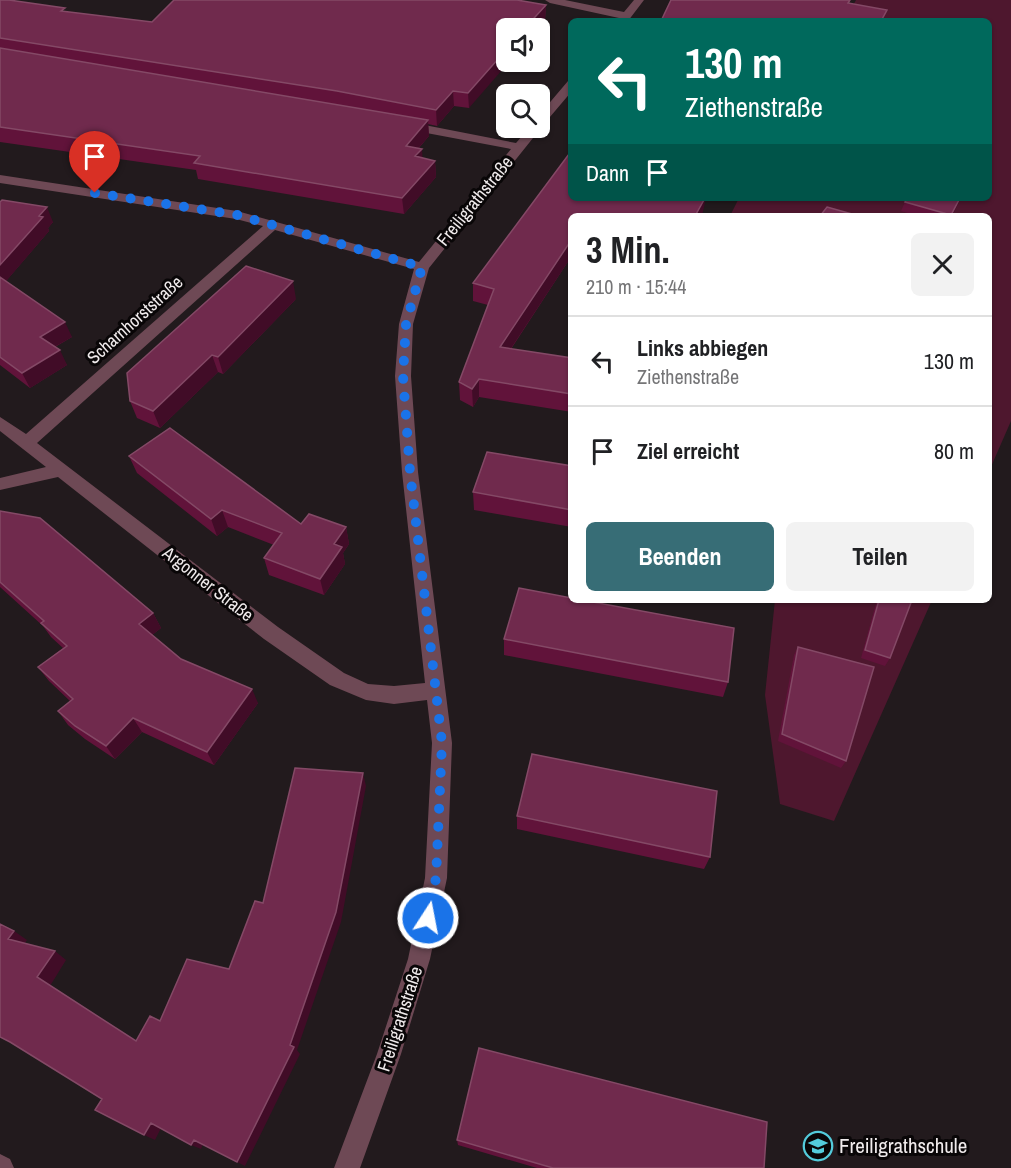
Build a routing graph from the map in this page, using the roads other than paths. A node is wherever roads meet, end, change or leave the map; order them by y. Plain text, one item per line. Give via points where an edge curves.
1 (550, 0) edge
2 (639, 0) edge
3 (625, 18) edge
4 (568, 88) edge
5 (550, 109) edge
6 (395, 124) edge
7 (526, 138) edge
8 (518, 147) junction
9 (0, 178) edge
10 (272, 225) junction
11 (422, 267) junction
12 (0, 423) edge
13 (25, 444) junction
14 (60, 470) junction
15 (0, 484) edge
16 (436, 690) junction
17 (347, 1168) edge

1 - 3 street
2 - 3 street
4 - 5 street
6 - 8 street, Freiligrathstraße
7 - 8 street, Freiligrathstraße
8 - 11 street, Freiligrathstraße
9 - 10 street via 237,215
10 - 11 street
10 - 13 street, Scharnhorststraße
11 - 16 street, Freiligrathstraße via 406,324 403,376 410,472
12 - 13 street, Argonner Straße
13 - 14 street, Argonner Straße
14 - 15 street
14 - 16 street, Argonner Straße via 271,633 337,679 366,692 394,695
16 - 17 street, Freiligrathstraße via 442,743 436,878 420,959

